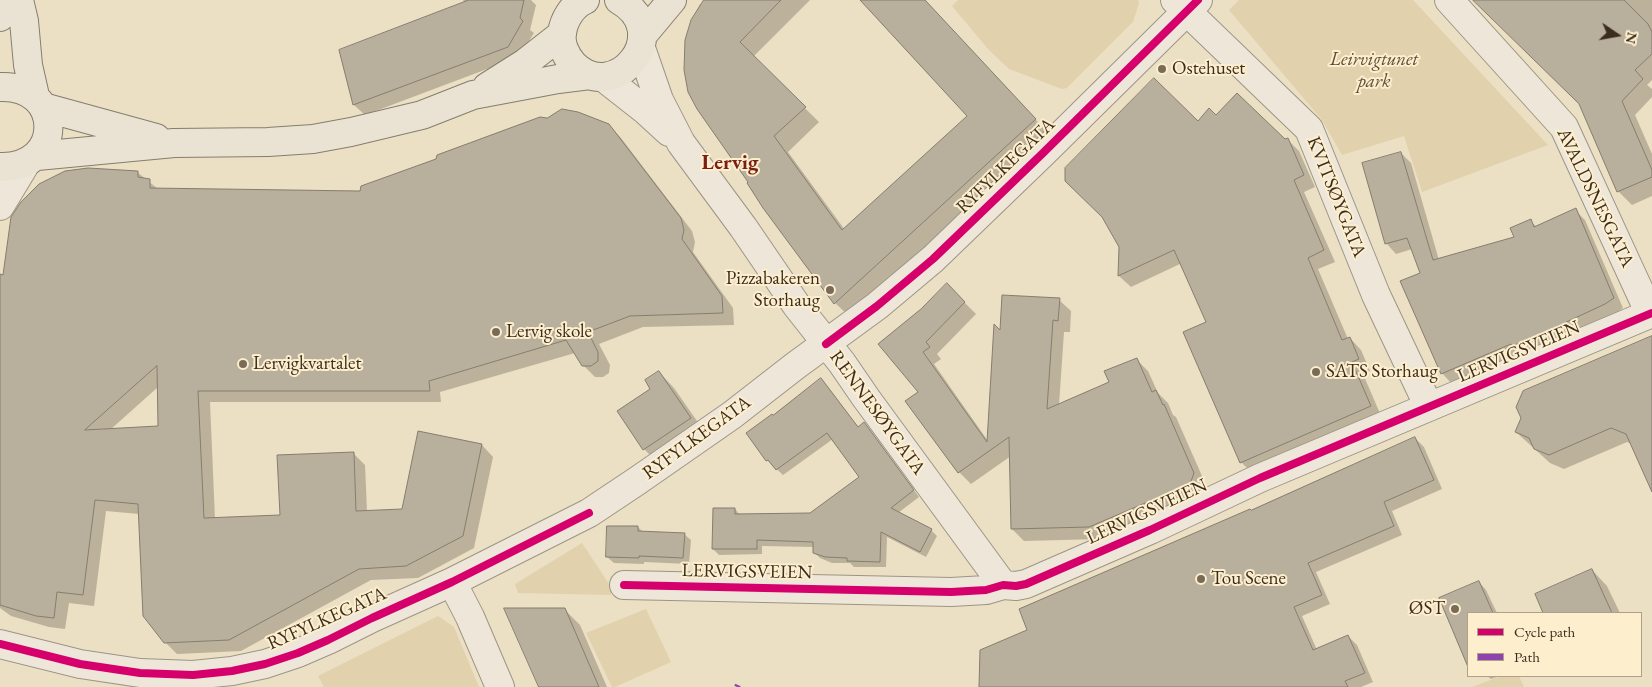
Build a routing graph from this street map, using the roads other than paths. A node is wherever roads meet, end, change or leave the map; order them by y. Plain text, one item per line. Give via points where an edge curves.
1 (4, 0) edge
2 (19, 0) edge
3 (586, 0) edge
4 (619, 0) edge
5 (672, 0) edge
6 (1449, 0) edge
7 (1186, 4) edge
8 (0, 17) edge
9 (562, 19) edge
10 (642, 42) junction
11 (596, 76) junction
12 (0, 86) edge
13 (473, 95) junction
14 (39, 102) junction
15 (174, 142) junction
16 (681, 143) junction
17 (21, 162) edge
18 (0, 206) edge
19 (1651, 313) edge
20 (826, 344) junction
21 (1428, 407) junction
22 (452, 582) junction
23 (1003, 585) junction
24 (624, 586) dead end
25 (1, 643) edge
26 (500, 687) edge

1 - 8 main road
2 - 14 main road via 28,65
3 - 9 main road
4 - 10 main road via 635,13
5 - 10 main road
6 - 19 street, AVALDSNESGATA via 1564,127
7 - 20 street, RYFYLKEGATA via 1044,153 933,259
7 - 21 street, KVITSØYGATA via 1309,129 1398,344
9 - 11 main road via 563,47 569,59 578,69
9 - 13 main road via 525,63
10 - 11 main road via 627,68 616,74
10 - 16 street, RENNESØYGATA via 659,100
11 - 13 main road via 558,79
11 - 16 street, RENNESØYGATA via 645,110
12 - 14 main road via 24,89
13 - 15 main road via 422,114 313,139 248,143
14 - 15 main road
14 - 17 main road via 48,119 48,132 44,145
15 - 17 main road
16 - 20 street, RENNESØYGATA via 744,226
17 - 18 street
19 - 21 street, LERVIGSVEIEN
20 - 22 street, RYFYLKEGATA via 732,415 589,513
20 - 23 street, RENNESØYGATA
21 - 23 street, LERVIGSVEIEN via 1223,494 1053,574 1026,584
22 - 25 street, RYFYLKEGATA via 298,653 232,671 193,675 121,671
22 - 26 street
23 - 24 street, LERVIGSVEIEN via 986,590 951,592

